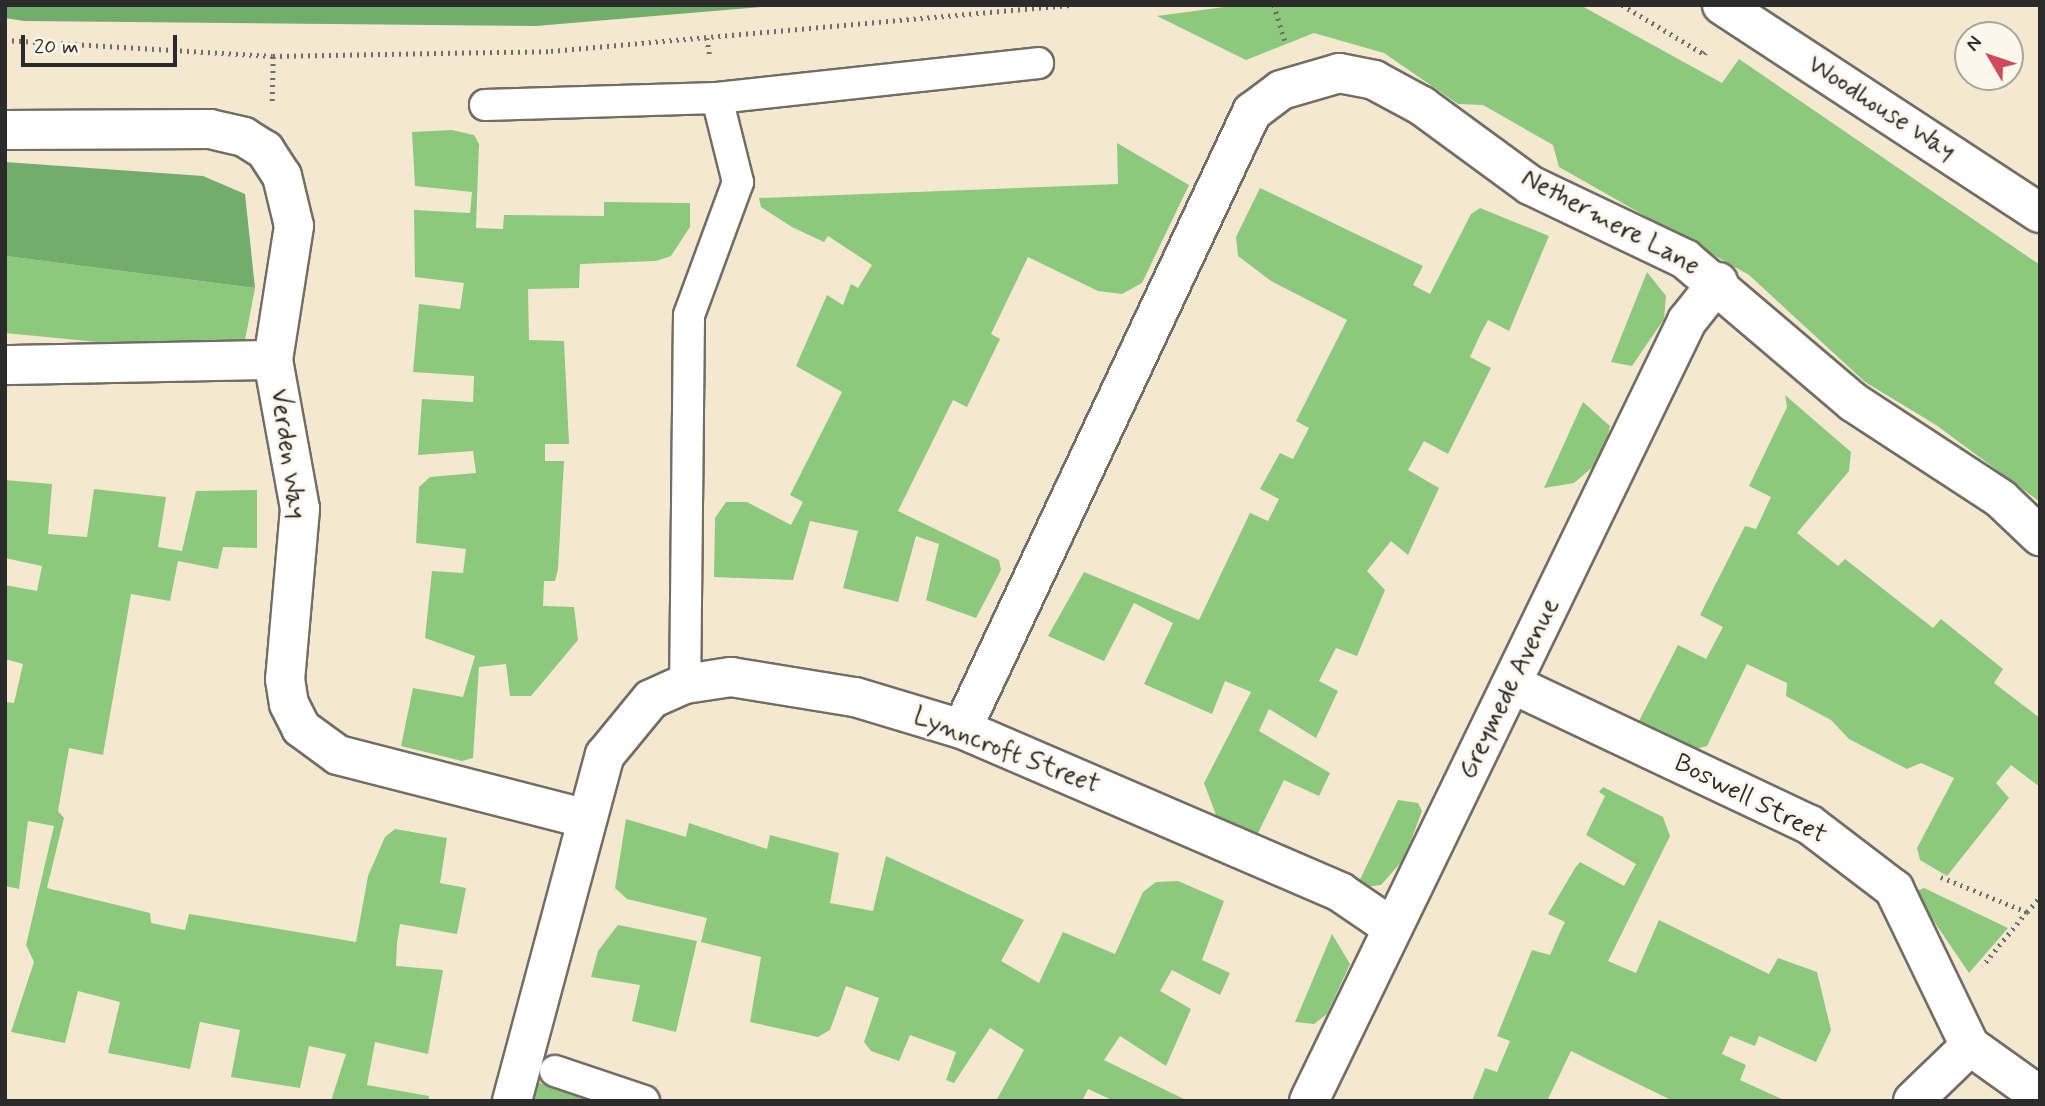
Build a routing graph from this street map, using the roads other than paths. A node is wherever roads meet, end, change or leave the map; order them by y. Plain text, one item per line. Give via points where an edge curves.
1 (1722, 5) edge
2 (1038, 63) dead end
3 (717, 98) junction
4 (485, 105) dead end
5 (5, 130) edge
6 (2040, 213) edge
7 (1718, 282) junction
8 (273, 360) junction
9 (5, 365) edge
10 (2040, 536) edge
11 (685, 684) junction
12 (1514, 685) junction
13 (962, 729) junction
14 (584, 818) junction
15 (1390, 926) junction
16 (1970, 1046) junction
17 (555, 1071) dead end
18 (1323, 1096) edge
19 (2040, 1096) edge
20 (512, 1101) edge
21 (644, 1101) edge
22 (1913, 1101) edge

1 - 6 street, Woodhouse Way
2 - 3 lane
3 - 4 lane
3 - 11 lane via 738,182 689,316
5 - 8 street, Verden Way via 210,129 265,150 282,176 294,226
7 - 10 street, Nethermere Lane via 1853,402 2001,499
7 - 12 street, Greymede Avenue via 1687,321
7 - 13 street, Nethermere Lane via 1651,239 1530,185 1422,106 1374,80 1339,73 1281,90 1252,112
8 - 9 street
8 - 14 street, Verden Way via 300,509 285,679 301,728 338,755
11 - 13 street, Lynncroft Street via 731,677 855,697
11 - 14 street, Lynncroft Street via 651,699 605,755
12 - 15 street, Greymede Avenue
12 - 16 street, Boswell Street via 1810,825 1894,889
13 - 15 street, Lynncroft Street via 1340,892
14 - 20 street, Lynncroft Street
15 - 18 street, Greymede Avenue
16 - 19 street, Boswell Street
16 - 22 street
17 - 21 lane

